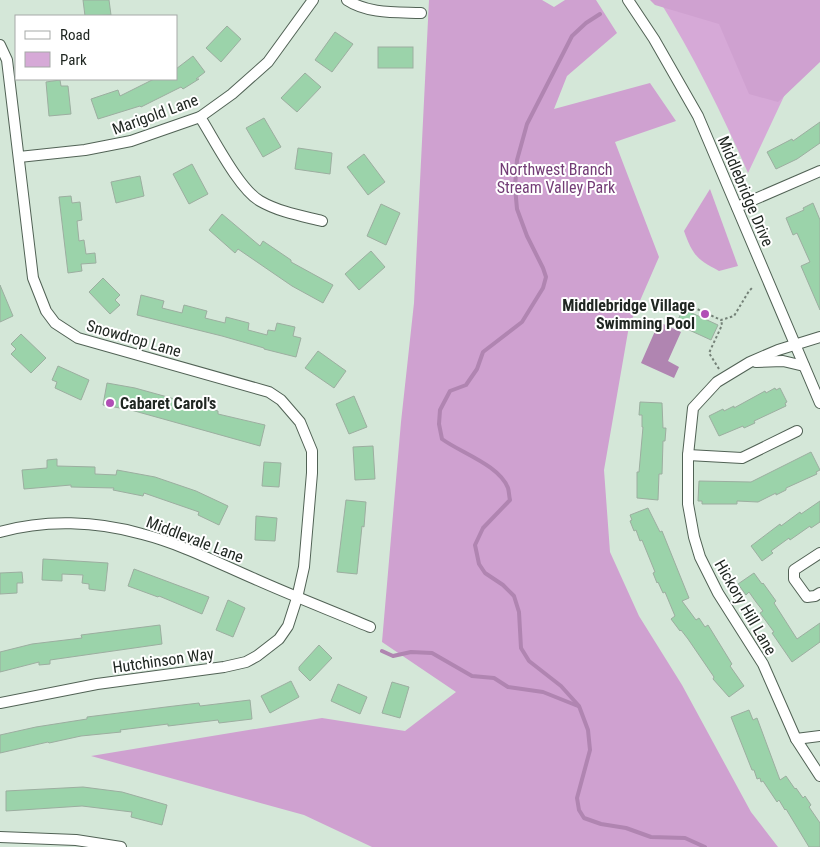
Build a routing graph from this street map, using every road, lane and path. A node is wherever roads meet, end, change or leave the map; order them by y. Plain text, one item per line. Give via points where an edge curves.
1 (313, 0) edge
2 (347, 0) edge
3 (628, 0) edge
4 (421, 13) dead end
5 (0, 45) edge
6 (200, 117) junction
7 (19, 157) junction
8 (820, 171) edge
9 (737, 207) junction
10 (322, 222) dead end
11 (752, 288) dead end
12 (684, 302) dead end
13 (700, 310) junction
14 (698, 316) dead end
15 (721, 320) junction
16 (820, 337) edge
17 (794, 345) junction
18 (750, 362) junction
19 (804, 366) junction
20 (720, 371) dead end
21 (820, 403) edge
22 (797, 431) dead end
23 (688, 455) junction
24 (0, 532) edge
25 (820, 553) edge
26 (820, 593) edge
27 (297, 598) junction
28 (370, 627) dead end
29 (0, 703) edge
30 (820, 736) edge
31 (796, 739) junction
32 (820, 776) edge
33 (0, 837) edge
34 (121, 847) edge

1 - 6 street, Marigold Lane via 268,62
2 - 4 street via 374,10
3 - 9 street, Middlebridge Drive via 698,116
5 - 7 street, Snowdrop Lane via 7,60
6 - 7 street, Marigold Lane via 131,142
6 - 10 street via 246,190 276,209
7 - 27 street, Snowdrop Lane via 32,278 46,311 55,322 78,338 268,392 281,400 300,422 312,450 312,473 304,567
8 - 9 street
9 - 17 street, Middlebridge Drive
11 - 15 path via 734,316
12 - 13 path
13 - 14 path
13 - 15 path
15 - 20 path via 722,325 709,354
16 - 17 street, Hickory Hill Lane
17 - 18 street, Hickory Hill Lane
17 - 19 street, Middlebridge Drive
18 - 19 street via 783,361
18 - 23 street, Hickory Hill Lane via 717,382 693,408
19 - 21 street, Middlebridge Drive
22 - 23 street via 742,458
23 - 31 street, Hickory Hill Lane via 688,504 700,557 762,664
24 - 27 street, Middlevale Lane via 49,524 95,524 142,534 178,546
25 - 26 street via 794,570 794,579 807,598
27 - 28 street, Middlevale Lane
27 - 29 street, Hutchinson Way via 288,626 279,639 246,662 97,684
30 - 31 street
31 - 32 street, Hickory Hill Lane
33 - 34 street via 76,840

